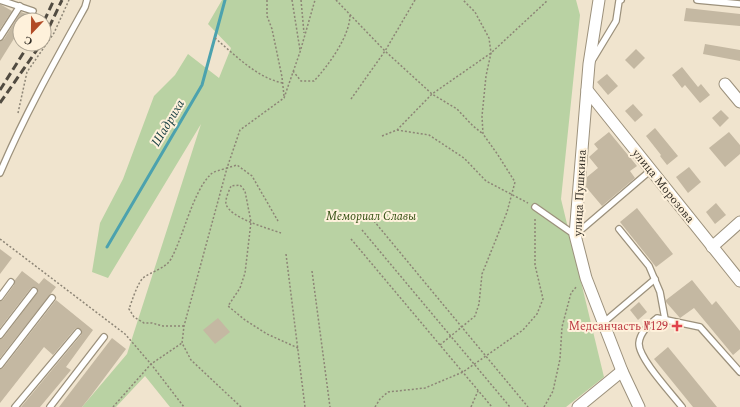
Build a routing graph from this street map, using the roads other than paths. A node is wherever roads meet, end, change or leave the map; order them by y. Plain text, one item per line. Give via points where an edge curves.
1 (0, 0) edge
2 (87, 0) edge
3 (599, 0) edge
4 (621, 0) edge
5 (697, 0) edge
6 (740, 4) edge
7 (20, 6) junction
8 (33, 11) dead end
9 (0, 37) edge
10 (589, 64) junction
11 (725, 84) dead end
12 (587, 90) junction
13 (740, 102) edge
14 (650, 170) junction
15 (0, 173) edge
16 (535, 207) road end
17 (740, 222) edge
18 (619, 229) dead end
19 (575, 236) junction
20 (712, 247) junction
21 (655, 280) junction
22 (740, 281) edge
23 (11, 282) dead end
24 (34, 292) dead end
25 (0, 297) edge
26 (52, 298) dead end
27 (665, 319) junction
28 (603, 323) junction
29 (78, 332) dead end
30 (0, 335) edge
31 (104, 337) dead end
32 (0, 365) edge
33 (622, 371) junction
34 (740, 372) edge
35 (15, 407) edge
36 (50, 407) edge
37 (578, 407) edge
38 (639, 407) edge
39 (682, 407) edge

1 - 7 lane
2 - 15 lane
3 - 10 street, улица Пушкина
4 - 10 lane via 616,21
5 - 6 lane
7 - 8 lane
7 - 9 lane
10 - 12 street, улица Пушкина
11 - 13 street
12 - 14 street, улица Морозова
12 - 19 street, улица Пушкина
14 - 19 lane
14 - 20 street, улица Морозова
16 - 19 lane
17 - 20 street
18 - 21 lane via 649,266
19 - 28 street, улица Пушкина via 586,278
20 - 22 street, улица Морозова
21 - 27 lane
21 - 28 lane
23 - 25 lane
24 - 30 lane
26 - 32 lane
27 - 34 lane via 700,327
27 - 39 lane via 657,318 646,328 639,345 644,359
28 - 33 street, улица Пушкина
29 - 35 lane
31 - 36 lane
33 - 37 street
33 - 38 street, улица Пушкина

